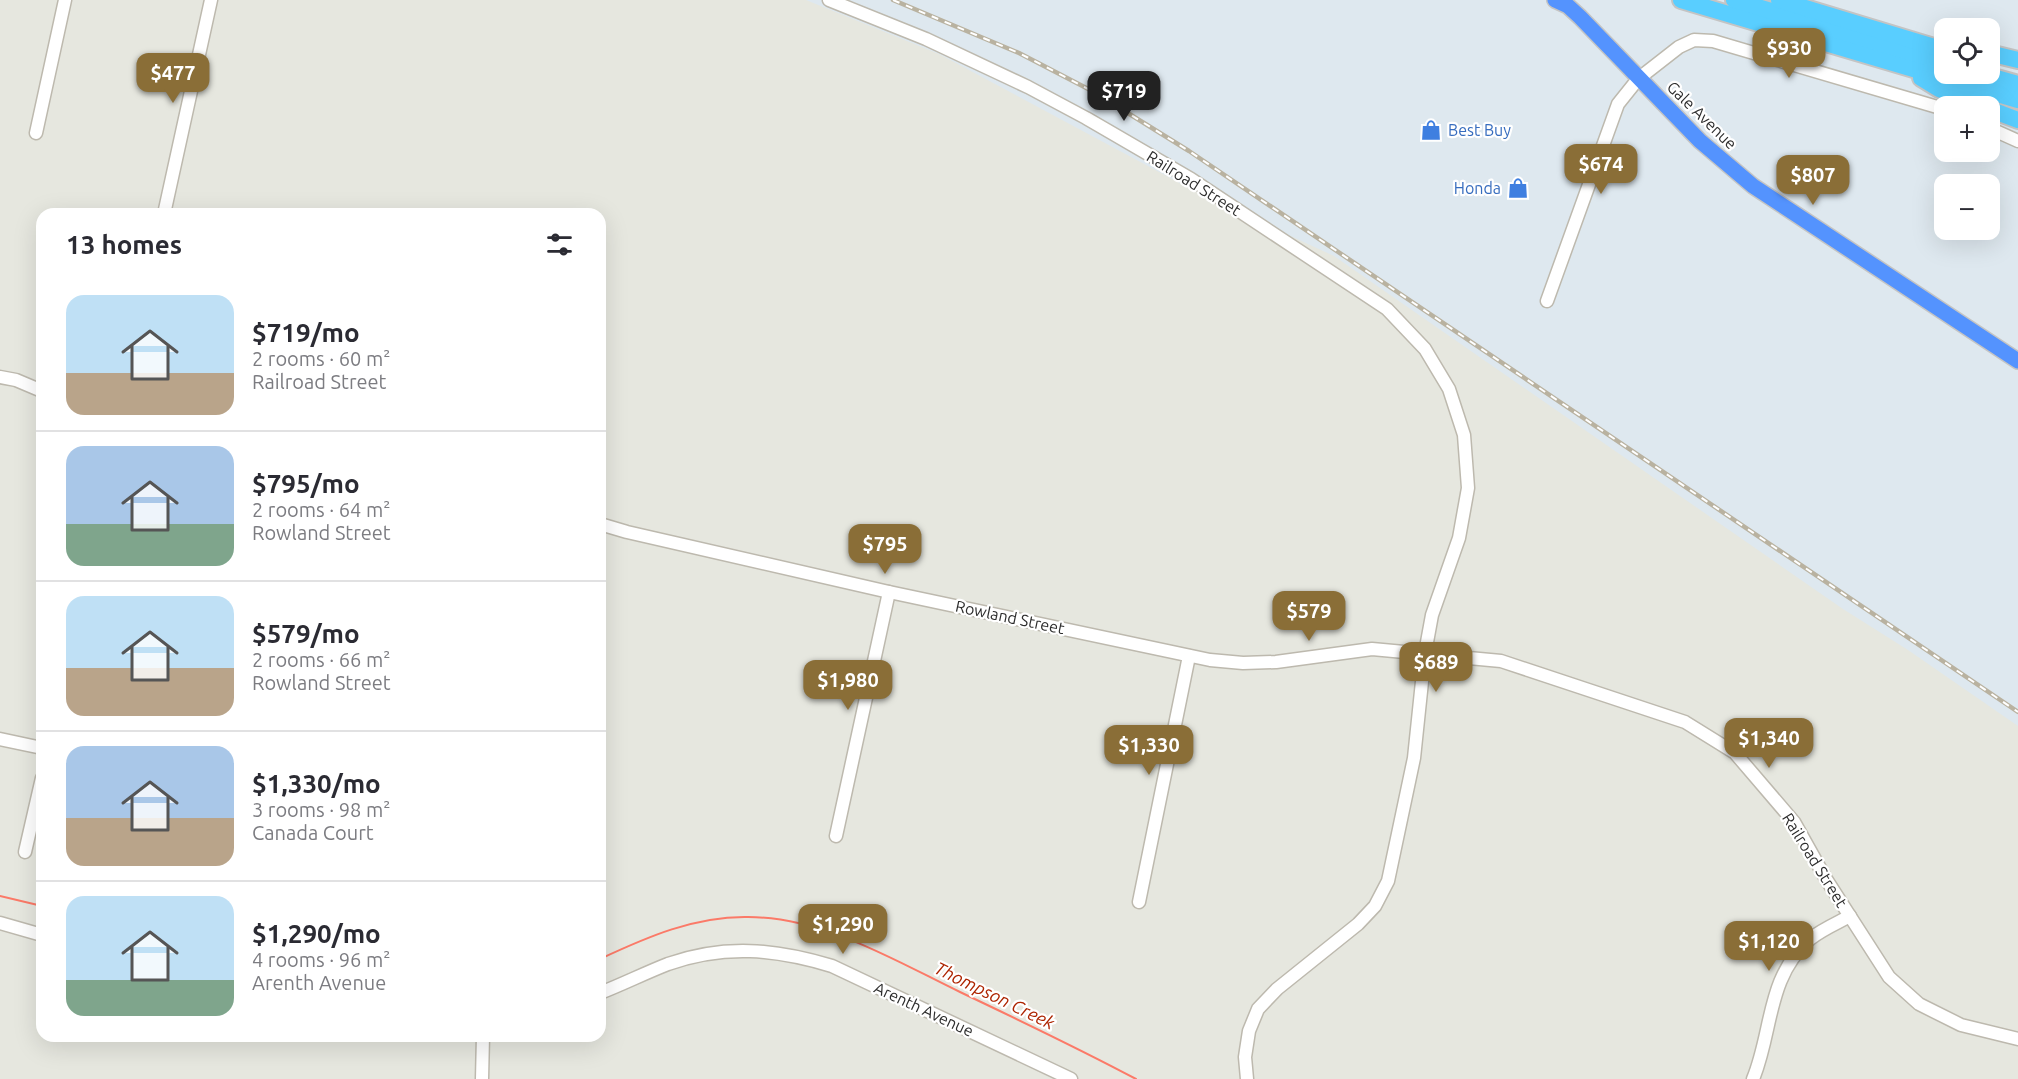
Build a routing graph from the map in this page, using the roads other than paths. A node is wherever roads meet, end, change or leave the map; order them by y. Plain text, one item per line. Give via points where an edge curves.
1 (64, 0) edge
2 (211, 0) edge
3 (829, 0) edge
4 (1555, 0) edge
5 (1681, 0) edge
6 (1715, 0) edge
7 (1734, 0) edge
8 (1779, 0) edge
9 (1871, 27) junction
10 (1934, 42) edge
11 (1934, 47) edge
12 (2000, 56) edge
13 (1934, 59) edge
14 (2018, 60) edge
15 (1900, 66) junction
16 (1934, 66) edge
17 (2000, 67) edge
18 (2018, 73) edge
19 (1638, 79) junction
20 (2000, 79) edge
21 (1994, 84) edge
22 (2018, 84) edge
23 (2018, 91) edge
24 (1958, 96) edge
25 (2018, 100) edge
26 (1934, 106) edge
27 (2000, 113) edge
28 (2018, 120) edge
29 (36, 133) dead end
30 (2000, 133) edge
31 (2018, 141) edge
32 (165, 208) edge
33 (1547, 301) dead end
34 (2018, 361) edge
35 (0, 377) edge
36 (36, 388) edge
37 (606, 525) edge
38 (889, 592) junction
39 (1425, 653) junction
40 (1190, 656) junction
41 (0, 739) edge
42 (36, 747) edge
43 (36, 804) edge
44 (836, 836) dead end
45 (25, 852) dead end
46 (1139, 902) dead end
47 (1850, 916) junction
48 (0, 923) edge
49 (36, 933) edge
50 (606, 990) edge
51 (2018, 1039) edge
52 (483, 1042) edge
53 (482, 1079) edge
54 (1071, 1079) edge
55 (1247, 1079) edge
56 (1753, 1079) edge

1 - 29 street
2 - 32 street
3 - 39 street, Railroad Street via 926,39 1086,117 1191,179 1387,309 1425,349 1449,389 1464,435 1468,488 1459,538 1432,615
4 - 19 main road, Gale Avenue via 1581,17
5 - 15 highway
6 - 16 highway
7 - 13 highway
8 - 9 highway
9 - 10 highway
9 - 11 highway
12 - 14 highway
15 - 24 highway
15 - 25 highway
17 - 18 highway
19 - 26 street via 1679,47 1694,40 1713,40
19 - 33 street via 1618,104
19 - 34 main road, Gale Avenue via 1700,141 1753,186
20 - 22 highway
21 - 23 highway
27 - 28 highway
30 - 31 street
35 - 36 street
37 - 38 street, Rowland Street
38 - 40 street, Rowland Street
38 - 44 street
39 - 40 street, Rowland Street via 1372,649 1243,663
39 - 47 street, Railroad Street via 1501,661 1686,722 1711,737 1735,753 1794,822
39 - 55 street, Railroad Street via 1414,758 1388,881 1375,906 1358,924 1277,989 1258,1010 1249,1031
40 - 46 street
41 - 42 street
43 - 45 street
47 - 51 street, Railroad Street via 1889,977 1919,1004 1961,1025
47 - 56 street via 1811,938 1795,955 1775,994
48 - 49 street
50 - 54 street, Arenth Avenue via 668,964 729,950 798,956 832,966
52 - 53 street

